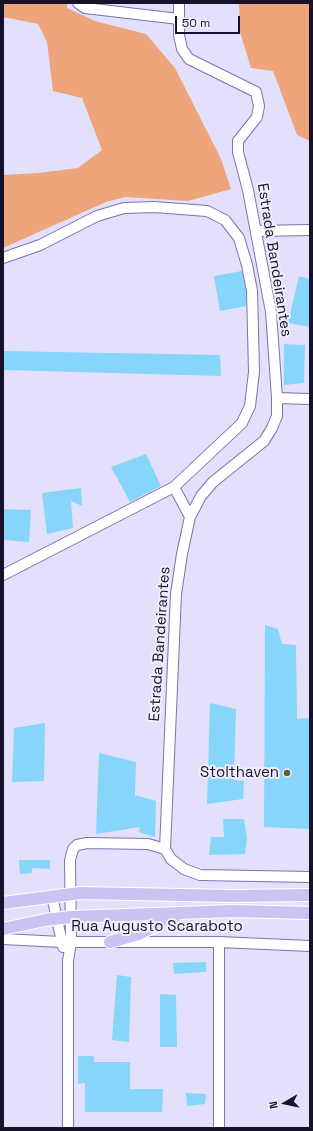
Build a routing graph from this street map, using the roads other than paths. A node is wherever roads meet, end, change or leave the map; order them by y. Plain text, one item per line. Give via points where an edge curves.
1 (78, 3) edge
2 (179, 3) edge
3 (179, 19) junction
4 (310, 230) edge
5 (256, 231) junction
6 (3, 258) edge
7 (277, 398) junction
8 (310, 399) edge
9 (174, 487) junction
10 (190, 518) junction
11 (3, 575) edge
12 (164, 849) junction
13 (310, 877) edge
14 (70, 893) junction
15 (310, 895) edge
16 (52, 896) junction
17 (3, 902) edge
18 (188, 913) junction
19 (310, 913) edge
20 (71, 917) junction
21 (56, 919) junction
22 (3, 929) edge
23 (3, 939) edge
24 (66, 942) junction
25 (110, 942) junction
26 (219, 942) junction
27 (310, 946) edge
28 (68, 1128) edge
29 (219, 1128) edge

1 - 3 street via 85,8
2 - 3 street
3 - 5 street, Estrada Bandeirantes via 182,49 189,59 256,92 259,106 257,117 238,141 238,152
4 - 5 street
5 - 7 street, Estrada Bandeirantes via 271,312
6 - 9 street via 40,245 97,216 124,208 154,207 207,211 225,220 239,238 252,291 254,372 250,406 242,423
7 - 8 street
7 - 10 street, Estrada Bandeirantes via 277,416 264,441 213,482 201,496
9 - 10 street
9 - 11 street
10 - 12 street, Estrada Bandeirantes via 176,594
12 - 13 street via 171,859 184,869 200,875
12 - 14 street via 148,844 77,845 70,860
14 - 15 main road, Rua Augusto Scaraboto
14 - 16 main road, Rua Augusto Scaraboto
14 - 20 street
16 - 17 main road, Rua Augusto Scaraboto
16 - 21 street
18 - 19 main road, Rua Augusto Scaraboto
18 - 20 main road, Rua Augusto Scaraboto
18 - 25 main road via 162,921 139,934
20 - 21 main road, Rua Augusto Scaraboto
20 - 24 street
21 - 22 main road, Rua Augusto Scaraboto
21 - 24 street
23 - 24 street, Rua Augusto Scaraboto
24 - 25 street, Rua Augusto Scaraboto
24 - 28 street
25 - 26 street, Rua Augusto Scaraboto
26 - 27 street, Rua Augusto Scaraboto
26 - 29 street

